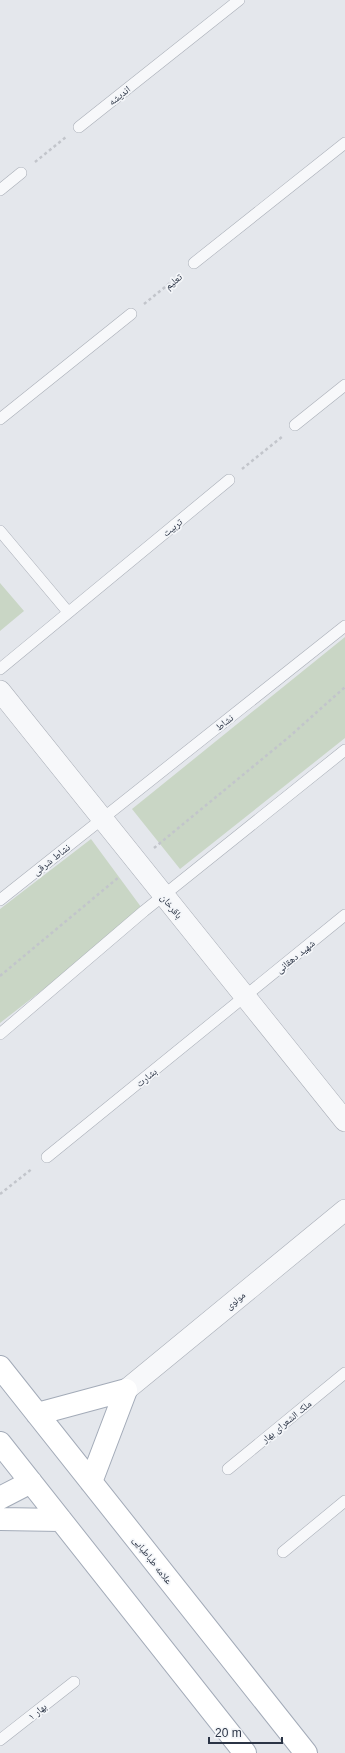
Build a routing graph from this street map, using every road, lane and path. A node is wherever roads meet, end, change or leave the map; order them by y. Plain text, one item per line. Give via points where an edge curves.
1 (239, 0) edge
2 (79, 127) joint
3 (345, 142) edge
4 (21, 173) joint
5 (0, 190) edge
6 (194, 263) joint
7 (131, 314) joint
8 (345, 385) edge
9 (0, 419) edge
10 (296, 425) joint
11 (229, 480) joint
12 (0, 531) edge
13 (68, 612) junction
14 (345, 626) edge
15 (0, 669) edge
16 (345, 688) edge
17 (0, 691) edge
18 (345, 750) edge
19 (102, 818) junction
20 (137, 862) junction
21 (164, 895) junction
22 (0, 900) edge
23 (345, 915) edge
24 (0, 976) edge
25 (245, 997) junction
26 (0, 1034) edge
27 (345, 1121) edge
28 (48, 1157) joint
29 (0, 1194) edge
30 (345, 1210) edge
31 (0, 1367) edge
32 (345, 1373) edge
33 (126, 1390) junction
34 (37, 1414) junction
35 (0, 1443) edge
36 (228, 1469) dead end
37 (31, 1482) junction
38 (91, 1482) junction
39 (0, 1498) edge
40 (345, 1501) edge
41 (0, 1519) edge
42 (61, 1520) junction
43 (283, 1552) dead end
44 (74, 1682) dead end
45 (0, 1740) edge
46 (245, 1753) edge
47 (306, 1753) edge

1 - 2 lane, اندیشه
2 - 4 path
3 - 6 lane
4 - 5 lane
6 - 7 path, تعلیم
7 - 9 lane
8 - 10 lane
10 - 11 path
11 - 13 lane, تربیت
12 - 13 lane
13 - 15 lane, تربیت
14 - 19 lane, نشاط
16 - 20 path
17 - 19 street, باقرخان
18 - 21 lane
19 - 20 street, باقرخان
19 - 22 lane, نشاط شرقی
20 - 21 street, باقرخان
20 - 24 path
21 - 25 street, باقرخان
21 - 26 lane
23 - 25 lane, شهید دهقانی
25 - 27 street, باقرخان
25 - 28 lane, بشارت
28 - 29 path
30 - 33 street, مولوی
31 - 34 main road, علامه طباطبایی
32 - 36 lane, ملک الشعرای بهار
33 - 34 main road
33 - 38 main road
34 - 38 main road, علامه طباطبایی
35 - 37 main road
37 - 39 main road
37 - 42 main road
38 - 47 main road, علامه طباطبایی
40 - 43 lane
41 - 42 main road
42 - 46 main road
44 - 45 lane, بهار ۱

